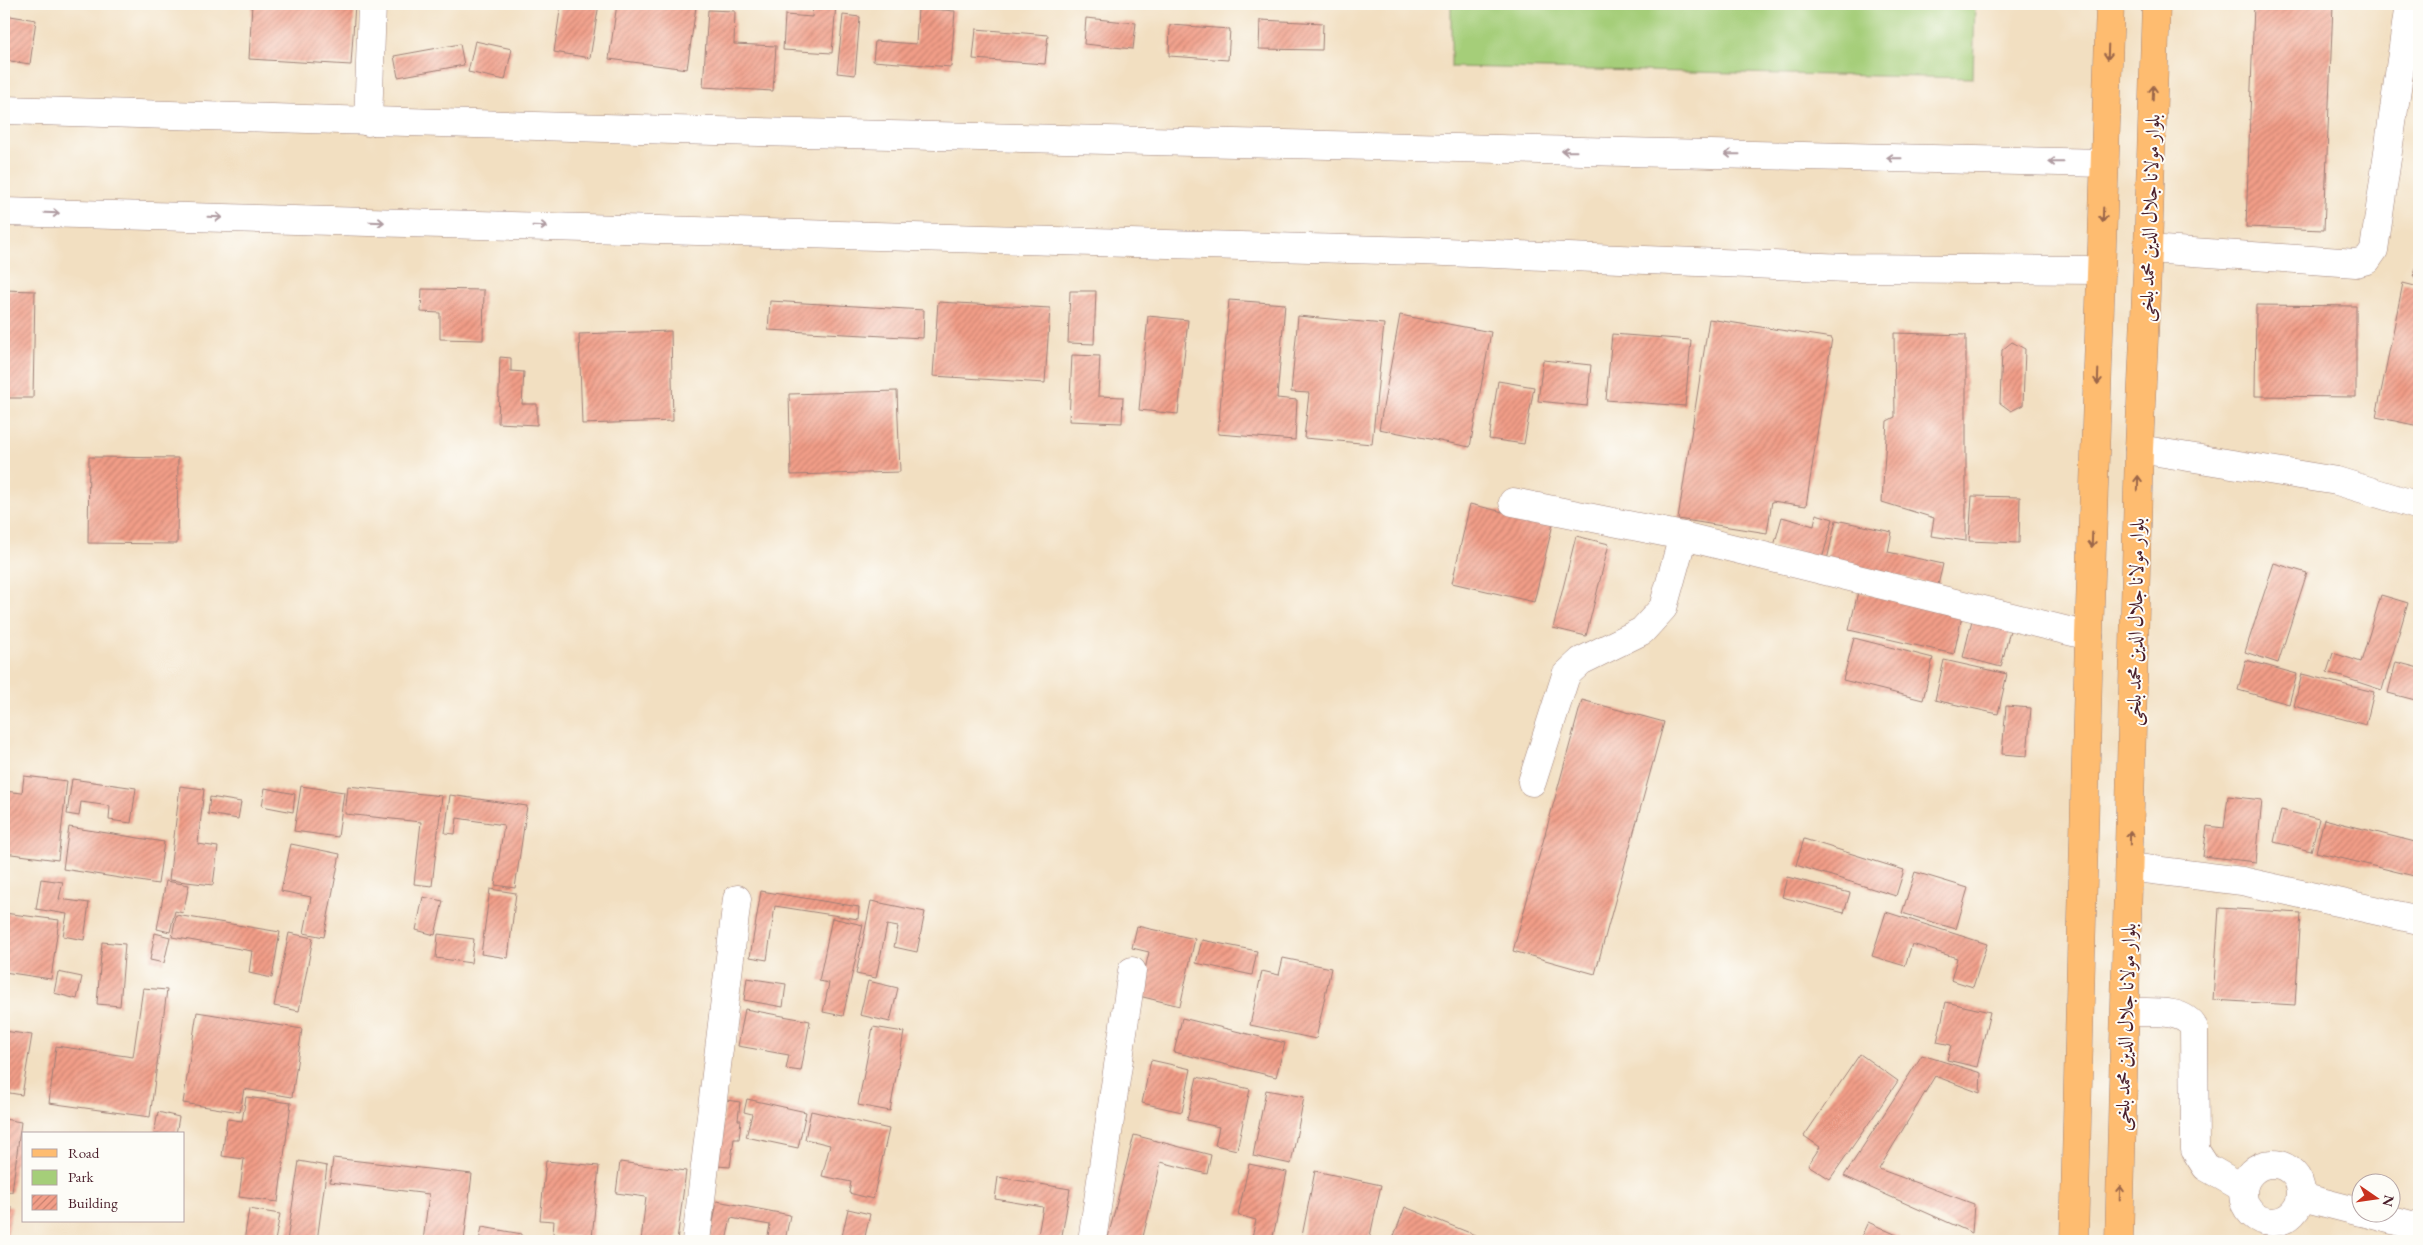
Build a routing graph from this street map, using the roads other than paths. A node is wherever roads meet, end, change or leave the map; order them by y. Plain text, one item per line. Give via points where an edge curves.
1 (372, 4) edge
2 (2110, 4) edge
3 (2156, 4) edge
4 (2409, 4) edge
5 (4, 110) edge
6 (368, 122) junction
7 (2105, 163) junction
8 (4, 212) edge
9 (2148, 249) junction
10 (2102, 270) junction
11 (2138, 449) junction
12 (1513, 502) dead end
13 (2419, 506) edge
14 (1682, 536) junction
15 (2088, 636) junction
16 (1532, 782) dead end
17 (2129, 867) junction
18 (737, 899) dead end
19 (2419, 920) edge
20 (1132, 972) dead end
21 (2126, 1012) junction
22 (2242, 1188) junction
23 (2302, 1197) junction
24 (2350, 1209) edge
25 (2400, 1222) edge
26 (2419, 1227) edge
27 (696, 1241) edge
28 (1092, 1241) edge
29 (2074, 1241) edge
30 (2119, 1241) edge

1 - 6 street
2 -> 7 main road
9 -> 3 main road, بلوار مولانا جلال الدین محمد بلخی
4 - 9 street via 2374,250 2367,260 2356,263
5 - 6 street
7 -> 6 street
7 -> 10 main road
8 -> 10 street via 1420,251 1848,268
9 - 11 main road, بلوار مولانا جلال الدین محمد بلخی
10 -> 15 main road
11 - 13 street via 2337,481
17 -> 11 main road, بلوار مولانا جلال الدین محمد بلخی
12 - 14 street
14 - 15 street
14 - 16 street via 1663,608 1642,631 1581,661 1566,676
15 - 29 main road
17 - 19 street via 2242,881
17 - 21 main road, بلوار مولانا جلال الدین محمد بلخی
18 - 27 street
20 - 28 street
21 - 22 street via 2178,1014 2190,1020 2194,1028 2195,1150 2206,1167
30 -> 21 main road, بلوار مولانا جلال الدین محمد بلخی
22 - 23 street via 2254,1169 2276,1163 2296,1175
22 - 23 street via 2248,1210 2268,1222 2290,1217
23 - 24 street
25 - 26 street

